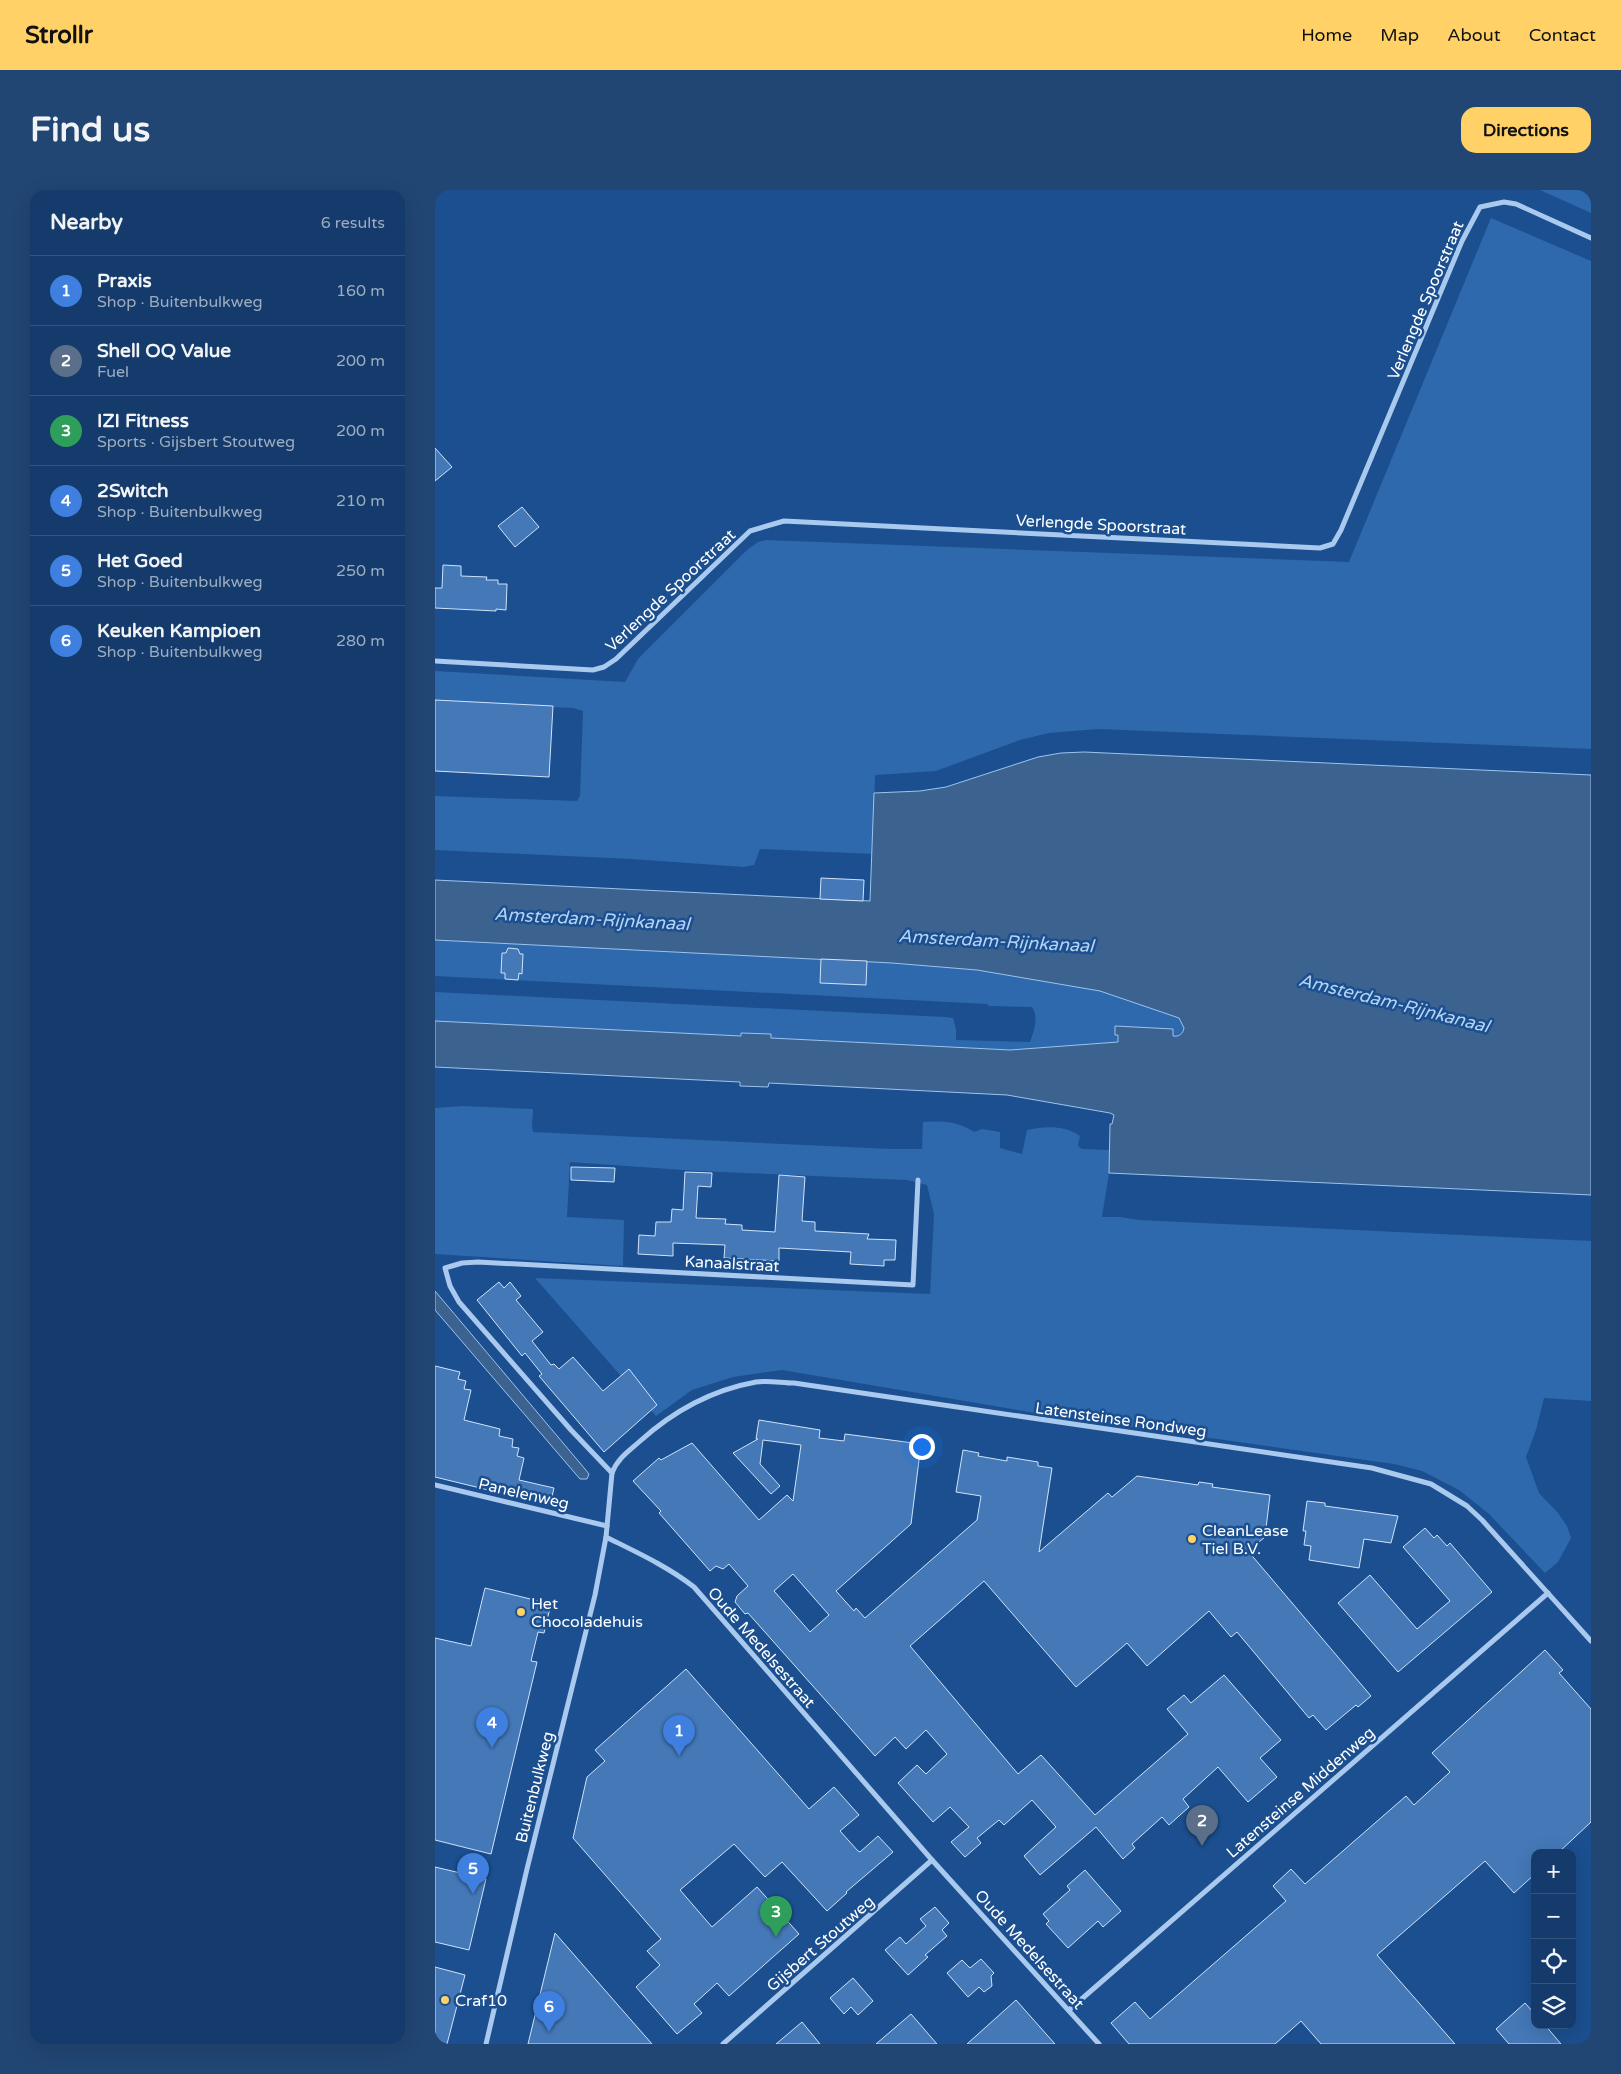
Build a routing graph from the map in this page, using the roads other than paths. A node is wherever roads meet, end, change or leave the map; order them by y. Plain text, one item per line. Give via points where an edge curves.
1 (1591, 238) edge
2 (435, 661) edge
3 (918, 1180) dead end
4 (612, 1473) junction
5 (435, 1485) edge
6 (607, 1526) junction
7 (606, 1537) junction
8 (1548, 1593) junction
9 (1591, 1641) edge
10 (932, 1860) junction
11 (1069, 2010) junction
12 (486, 2044) edge
13 (723, 2044) edge
14 (1099, 2044) edge

1 - 2 street, Verlengde Spoorstraat via 1516,204 1503,202 1481,207 1462,241 1333,544 1320,548 784,521 750,531 617,659 604,667 593,670
3 - 4 street, Kanaalstraat via 913,1285 478,1262 445,1268 459,1302
4 - 6 street
4 - 8 street, Latensteinse Rondweg via 619,1460 645,1437 692,1404 757,1382 794,1383 1373,1468 1415,1479 1431,1484 1467,1506
5 - 6 street, Panelenweg
6 - 7 street
7 - 10 street, Oude Medelsestraat via 679,1575 693,1587
7 - 12 street, Buitenbulkweg via 595,1595
8 - 9 street, Latensteinse Rondweg
8 - 11 street, Latensteinse Middenweg
10 - 11 street, Oude Medelsestraat
10 - 13 street, Gijsbert Stoutweg
11 - 14 street, Oude Medelsestraat

